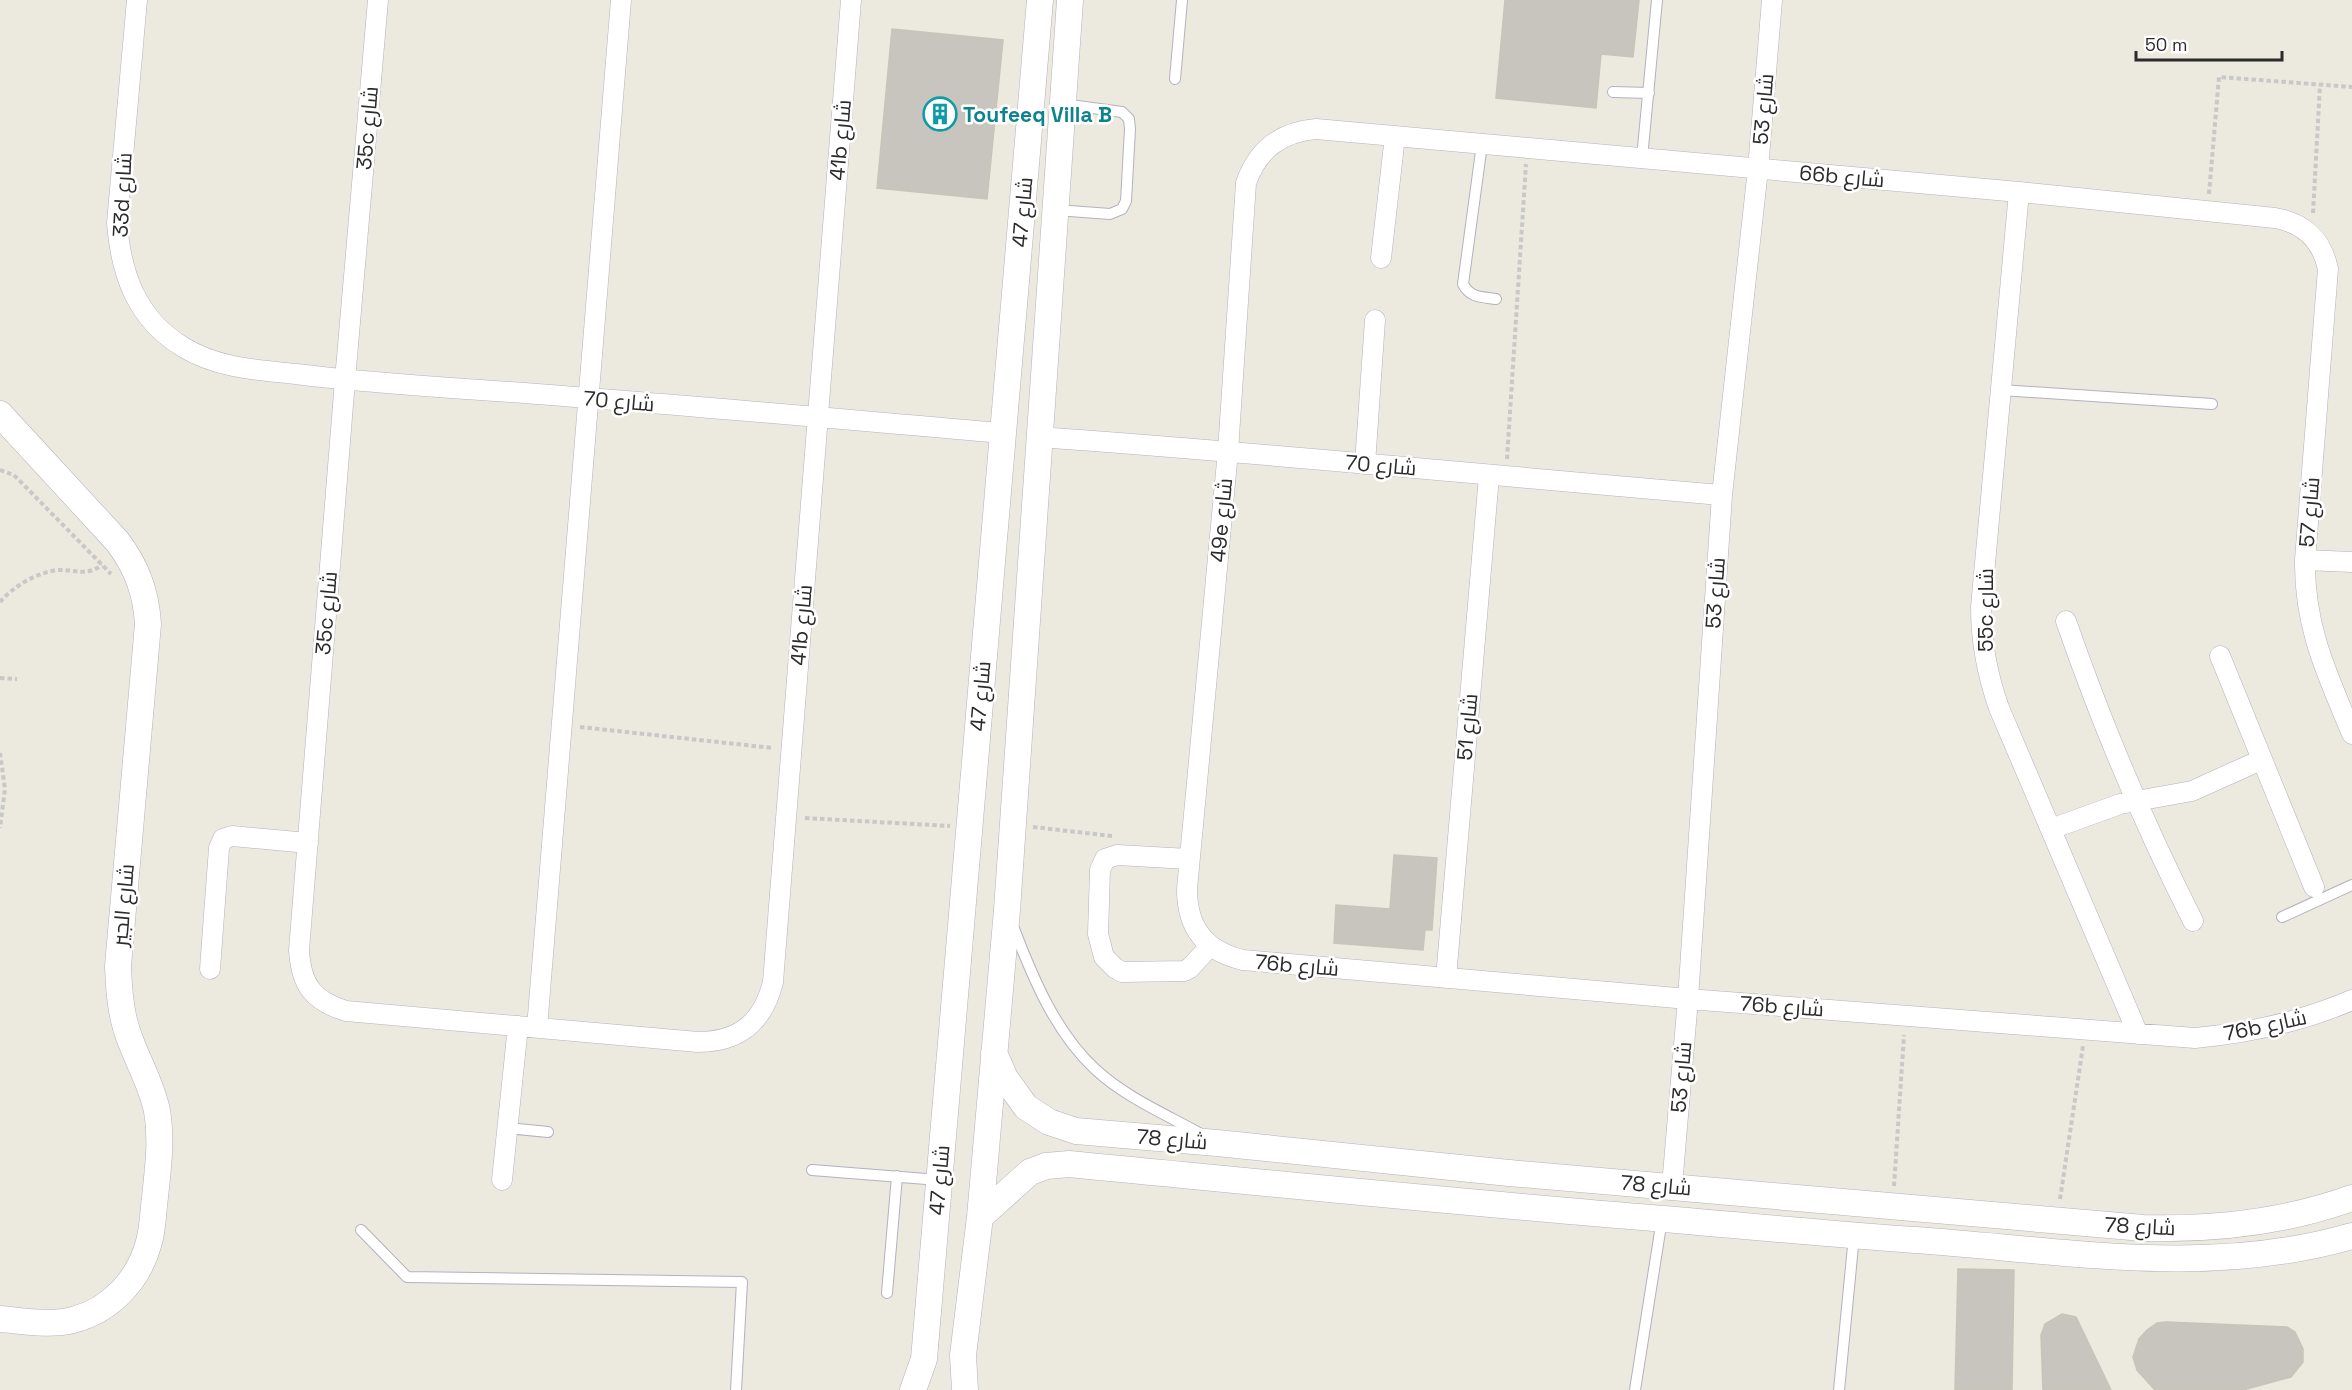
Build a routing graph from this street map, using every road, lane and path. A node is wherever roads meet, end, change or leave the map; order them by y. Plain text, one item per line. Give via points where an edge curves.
1 (137, 0) edge
2 (378, 0) edge
3 (621, 0) edge
4 (851, 0) edge
5 (1040, 0) edge
6 (1070, 0) edge
7 (1182, 0) edge
8 (1657, 0) edge
9 (1772, 0) edge
10 (1175, 79) dead end
11 (2320, 85) junction
12 (2352, 87) edge
13 (1612, 92) dead end
14 (1649, 93) junction
15 (1063, 104) junction
16 (1317, 129) joint
17 (1395, 136) junction
18 (1482, 144) junction
19 (1527, 148) junction
20 (1642, 158) junction
21 (1758, 169) junction
22 (2019, 192) junction
23 (1055, 210) junction
24 (2208, 211) junction
25 (2312, 235) junction
26 (1381, 258) dead end
27 (1496, 299) dead end
28 (1375, 320) dead end
29 (237, 367) joint
30 (345, 380) junction
31 (2001, 390) junction
32 (588, 398) junction
33 (2212, 405) dead end
34 (818, 418) junction
35 (3, 423) edge
36 (1002, 433) junction
37 (1039, 437) junction
38 (1228, 450) junction
39 (1365, 464) junction
40 (0, 470) edge
41 (1497, 476) junction
42 (1722, 495) junction
43 (2305, 560) junction
44 (2352, 562) edge
45 (102, 565) junction
46 (111, 575) dead end
47 (0, 602) edge
48 (2066, 621) dead end
49 (2220, 656) dead end
50 (0, 678) edge
51 (17, 679) dead end
52 (562, 725) junction
53 (2352, 734) edge
54 (791, 750) junction
55 (0, 753) edge
56 (2261, 760) junction
57 (2135, 801) junction
58 (786, 816) junction
59 (1013, 824) junction
60 (969, 827) junction
61 (0, 828) edge
62 (2051, 829) junction
63 (1119, 836) dead end
64 (308, 843) junction
65 (1189, 859) junction
66 (2352, 885) edge
67 (2314, 887) dead end
68 (1007, 910) junction
69 (2282, 917) dead end
70 (2193, 921) dead end
71 (1210, 946) junction
72 (210, 969) dead end
73 (1446, 978) junction
74 (1688, 999) junction
75 (2352, 1000) edge
76 (1905, 1016) junction
77 (527, 1027) junction
78 (2085, 1031) junction
79 (2138, 1034) junction
80 (994, 1053) junction
81 (507, 1128) junction
82 (548, 1132) dead end
83 (1216, 1143) junction
84 (812, 1170) dead end
85 (897, 1176) junction
86 (502, 1180) dead end
87 (939, 1180) junction
88 (1672, 1186) junction
89 (1802, 1197) junction
90 (2352, 1198) edge
91 (1892, 1205) junction
92 (980, 1217) junction
93 (1662, 1219) junction
94 (2057, 1220) junction
95 (1717, 1224) junction
96 (361, 1230) dead end
97 (1854, 1236) junction
98 (2352, 1236) edge
99 (1918, 1240) junction
100 (887, 1293) dead end
101 (0, 1319) edge
102 (736, 1390) edge
103 (913, 1390) edge
104 (965, 1390) edge
105 (1635, 1390) edge
106 (1839, 1390) edge

1 - 29 street, 33d شارع via 117,224 119,252 141,307 159,329 208,360
2 - 30 street, 35c شارع
3 - 32 street
4 - 34 street, 41b شارع
5 - 36 street, شارع 47
6 - 15 street, شارع 47
7 - 10 lane
8 - 14 lane
9 - 21 street, شارع 53
11 - 12 path
11 - 24 path via 2218,77
11 - 25 path
13 - 14 lane
14 - 20 lane
15 - 23 street, شارع 47
15 - 23 lane via 1118,111 1129,119 1126,201 1114,214
16 - 17 street, 66b شارع
16 - 38 street, 49e شارع via 1300,130 1271,143 1251,168 1246,183
17 - 18 street, 66b شارع
17 - 26 street
18 - 19 street, 66b شارع
18 - 27 lane via 1463,284 1475,297
19 - 20 street, 66b شارع
19 - 41 path
20 - 21 street, 66b شارع
21 - 22 street, 66b شارع
21 - 42 street, شارع 53
22 - 24 street, 66b شارع
22 - 31 street, 55c شارع
23 - 37 street, شارع 47
24 - 25 street, 66b شارع via 2288,220
25 - 43 street, شارع 57 via 2325,257 2327,282
28 - 39 street
29 - 30 street, شارع 70
30 - 32 street, شارع 70
30 - 64 street, 35c شارع
31 - 33 lane
31 - 62 street, 55c شارع via 1981,607 1983,648 1992,688
32 - 34 street, شارع 70
32 - 52 street
34 - 36 street, شارع 70
34 - 54 street, 41b شارع
35 - 101 street, شارع الجير via 117,541 143,588 148,624 118,986 125,1024 153,1094 160,1148 150,1240 143,1262 114,1300 72,1320
36 - 60 street, شارع 47
37 - 38 street, شارع 70
37 - 59 street, شارع 47
38 - 39 street, شارع 70
38 - 65 street, 49e شارع
39 - 41 street, شارع 70
40 - 45 path via 14,475
41 - 42 street, شارع 70
41 - 73 street, شارع 51
42 - 74 street, شارع 53
43 - 44 street
43 - 53 street, شارع 57 via 2310,624
45 - 46 path
45 - 47 path via 87,573 59,570 37,576
48 - 57 street
49 - 56 street
50 - 51 path
52 - 54 path
52 - 77 street
54 - 58 street, 41b شارع
55 - 61 path via 5,789
56 - 57 street via 2183,794
56 - 67 street
57 - 62 street
57 - 70 street
58 - 60 path
58 - 77 street, 41b شارع via 773,982 763,1010 741,1032 713,1042
59 - 63 path
59 - 68 street, شارع 47
60 - 87 street, شارع 47
62 - 79 street, 55c شارع
64 - 72 street via 232,836 223,839 219,848
64 - 77 street, 35c شارع via 299,950 300,967 316,996 346,1011
65 - 71 street, 49e شارع via 1189,914
65 - 71 street via 1117,855 1105,859 1100,870 1098,942 1109,963 1122,972 1184,971
66 - 69 lane
68 - 80 street, شارع 47
68 - 83 lane via 1044,998 1094,1069 1121,1090
71 - 73 street, 76b شارع via 1243,960
73 - 74 street, 76b شارع
74 - 76 street, 76b شارع
74 - 88 street, شارع 53
75 - 79 street, 76b شارع via 2298,1020 2241,1033 2195,1038
76 - 78 street, 76b شارع
76 - 91 path
77 - 81 street
78 - 79 street, 76b شارع
78 - 94 path
80 - 83 street, شارع 78 via 1005,1078 1026,1107 1049,1122 1076,1131
80 - 92 street, شارع 47
81 - 82 lane
81 - 86 street
83 - 88 street, شارع 78
84 - 85 lane
85 - 87 lane
85 - 100 lane
87 - 103 street, شارع 47 via 924,1359
88 - 89 street, شارع 78
89 - 91 street, شارع 78
89 - 95 street via 1804,1208 1797,1214 1740,1214
90 - 94 street, شارع 78 via 2266,1220 2205,1228 2143,1228
91 - 94 street, شارع 78
92 - 93 street, شارع 78 via 1030,1172 1069,1164
92 - 104 street, شارع 47 via 963,1355
93 - 95 street, شارع 78
93 - 105 lane
94 - 99 street via 2029,1226 1927,1221 1916,1227
95 - 97 street, شارع 78
96 - 102 lane via 407,1277 742,1282
97 - 99 street, شارع 78
97 - 106 lane
98 - 99 street, شارع 78 via 2264,1255 2180,1260

